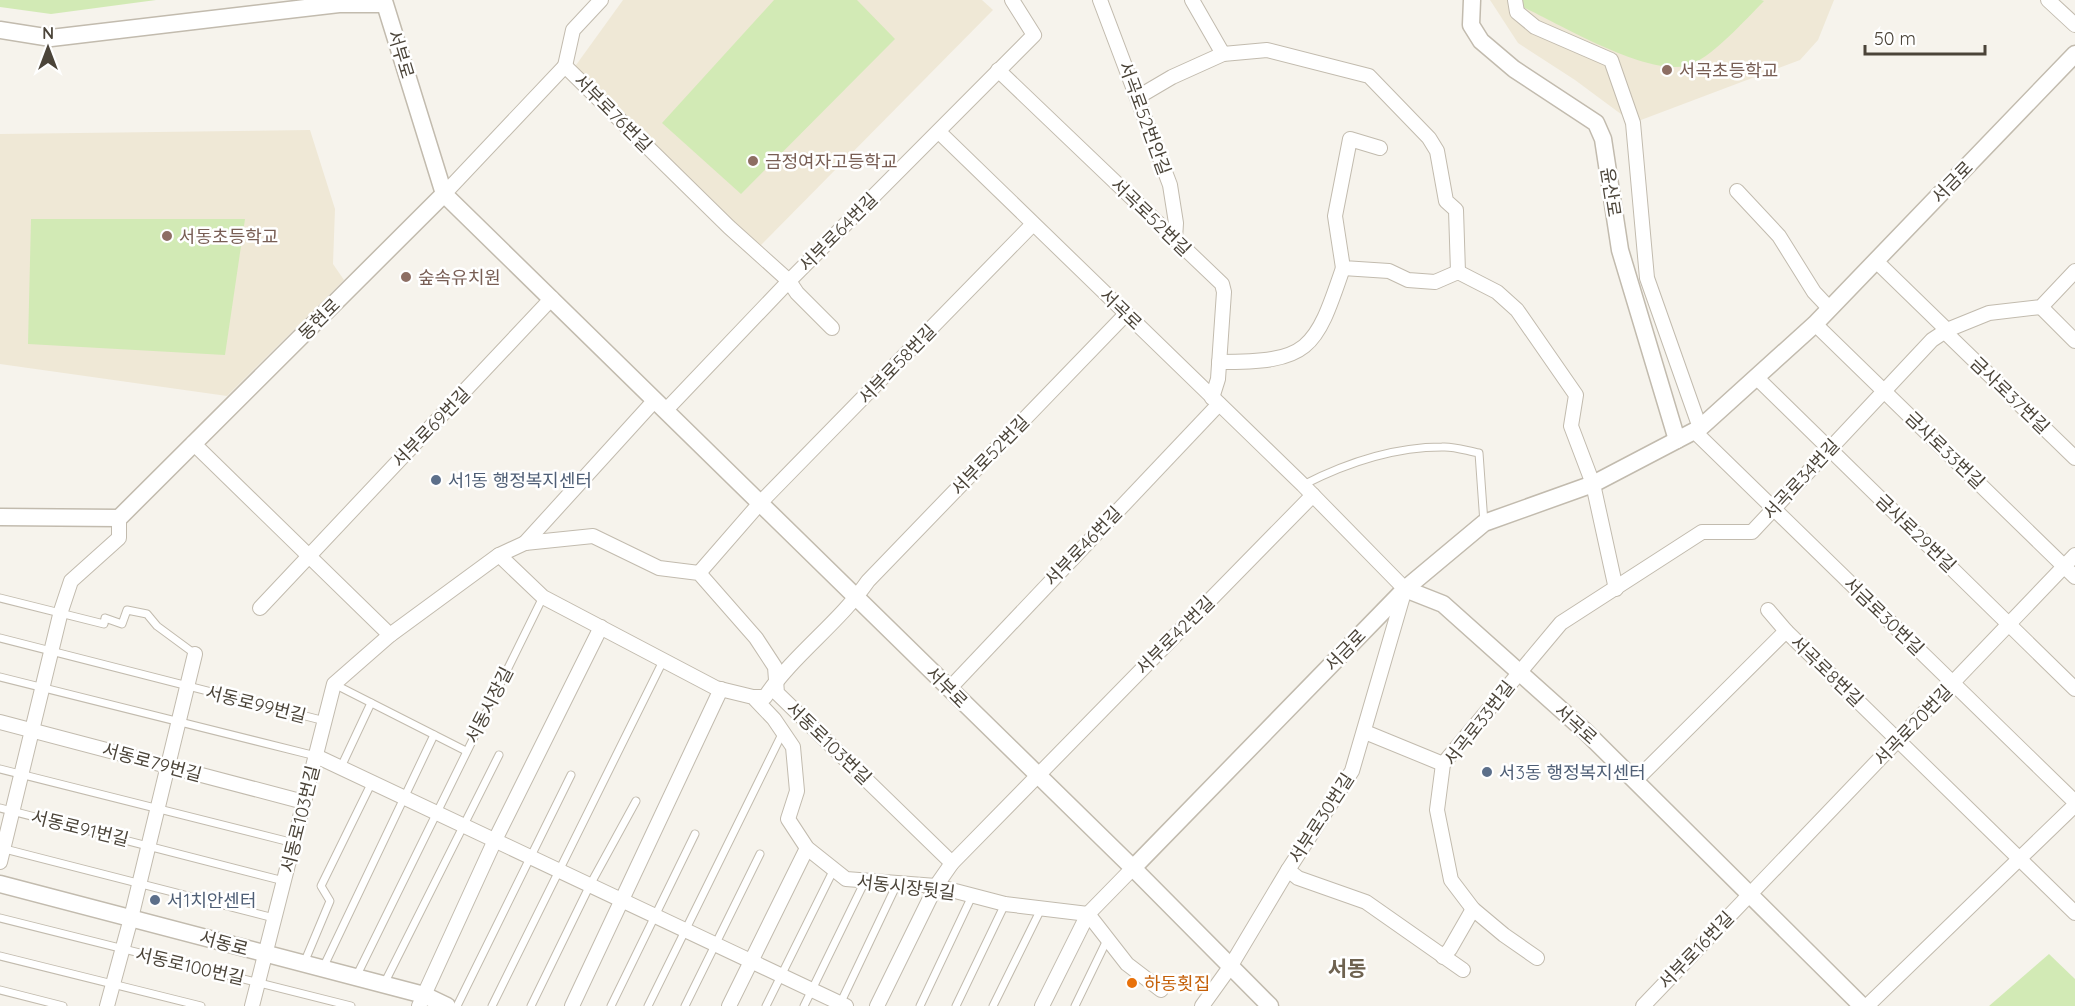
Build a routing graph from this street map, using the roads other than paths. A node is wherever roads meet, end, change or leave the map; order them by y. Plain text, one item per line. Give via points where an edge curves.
1 (601, 0) edge
2 (1012, 0) edge
3 (1100, 0) edge
4 (1192, 0) edge
5 (1472, 0) edge
6 (1515, 0) edge
7 (2048, 0) edge
8 (387, 2) edge
9 (2075, 25) edge
10 (0, 30) edge
11 (1223, 54) junction
12 (2075, 54) edge
13 (565, 66) junction
14 (998, 70) junction
15 (1138, 98) junction
16 (939, 132) junction
17 (1380, 148) dead end
18 (1737, 191) dead end
19 (444, 194) junction
20 (1033, 224) junction
21 (1175, 239) junction
22 (1876, 261) junction
23 (1343, 268) junction
24 (2075, 271) edge
25 (1458, 272) junction
26 (789, 281) junction
27 (552, 298) junction
28 (2041, 307) junction
29 (1830, 309) junction
30 (1126, 314) junction
31 (1815, 324) junction
32 (832, 328) dead end
33 (1946, 331) junction
34 (2075, 341) edge
35 (1219, 362) junction
36 (1756, 377) junction
37 (1884, 390) junction
38 (1215, 401) junction
39 (661, 405) junction
40 (1697, 430) junction
41 (1677, 440) junction
42 (193, 443) junction
43 (1829, 448) junction
44 (2075, 458) edge
45 (1593, 484) junction
46 (1308, 490) junction
47 (760, 503) junction
48 (1774, 509) junction
49 (0, 517) edge
50 (119, 518) junction
51 (1484, 523) junction
52 (525, 543) junction
53 (309, 555) junction
54 (499, 555) junction
55 (2075, 555) edge
56 (2064, 566) junction
57 (699, 573) junction
58 (2075, 577) edge
59 (1405, 589) junction
60 (1616, 589) junction
61 (543, 597) junction
62 (856, 597) junction
63 (0, 598) edge
64 (260, 608) dead end
65 (1768, 610) dead end
66 (61, 612) junction
67 (2009, 624) junction
68 (601, 627) junction
69 (1786, 632) junction
70 (390, 635) junction
71 (0, 638) edge
72 (51, 651) junction
73 (195, 654) joint
74 (663, 662) junction
75 (1519, 673) junction
76 (0, 677) edge
77 (776, 680) junction
78 (1953, 683) junction
79 (334, 684) junction
80 (187, 686) junction
81 (42, 688) junction
82 (721, 689) junction
83 (949, 689) junction
84 (2075, 689) edge
85 (753, 697) junction
86 (371, 703) junction
87 (325, 721) junction
88 (0, 722) edge
89 (178, 723) junction
90 (32, 730) junction
91 (783, 732) junction
92 (1365, 732) junction
93 (434, 735) junction
94 (1898, 740) junction
95 (466, 751) junction
96 (499, 755) dead end
97 (316, 756) junction
98 (1443, 764) junction
99 (168, 766) junction
100 (341, 767) junction
101 (0, 769) edge
102 (21, 774) junction
103 (571, 775) dead end
104 (1038, 776) junction
105 (1635, 781) junction
106 (372, 782) junction
107 (404, 797) junction
108 (636, 801) dead end
109 (304, 802) junction
110 (2075, 803) edge
111 (157, 809) junction
112 (6, 810) edge
113 (435, 812) junction
114 (465, 826) junction
115 (695, 834) dead end
116 (495, 840) junction
117 (294, 843) junction
118 (148, 845) junction
119 (807, 848) junction
120 (1, 853) edge
121 (760, 854) dead end
122 (531, 857) junction
123 (2019, 859) junction
124 (952, 862) junction
125 (1133, 868) junction
126 (834, 869) junction
127 (1288, 870) junction
128 (561, 871) junction
129 (284, 881) junction
130 (865, 881) junction
131 (140, 882) junction
132 (0, 884) edge
133 (897, 884) junction
134 (590, 885) junction
135 (936, 886) junction
136 (1750, 895) junction
137 (972, 896) junction
138 (621, 900) junction
139 (1005, 904) junction
140 (1043, 907) junction
141 (1473, 909) junction
142 (2075, 912) edge
143 (1088, 914) junction
144 (655, 916) junction
145 (0, 918) edge
146 (131, 918) junction
147 (274, 918) junction
148 (686, 931) junction
149 (1107, 940) junction
150 (715, 944) junction
151 (122, 950) junction
152 (265, 953) junction
153 (0, 956) edge
154 (1443, 957) junction
155 (1537, 958) dead end
156 (751, 961) junction
157 (304, 963) junction
158 (1230, 967) junction
159 (323, 968) junction
160 (1463, 970) dead end
161 (781, 975) junction
162 (356, 977) junction
163 (113, 982) junction
164 (258, 982) junction
165 (384, 984) junction
166 (0, 990) edge
167 (812, 990) junction
168 (1161, 990) dead end
169 (421, 1000) edge
170 (842, 1005) edge
171 (63, 1006) edge
172 (107, 1006) edge
173 (201, 1006) edge
174 (252, 1006) edge
175 (351, 1006) edge
176 (447, 1006) edge
177 (457, 1006) edge
178 (492, 1006) edge
179 (531, 1006) edge
180 (572, 1006) edge
181 (611, 1006) edge
182 (648, 1006) edge
183 (685, 1006) edge
184 (729, 1006) edge
185 (766, 1006) edge
186 (804, 1006) edge
187 (877, 1006) edge
188 (920, 1006) edge
189 (956, 1006) edge
190 (993, 1006) edge
191 (1042, 1006) edge
192 (1076, 1006) edge
193 (1202, 1006) edge
194 (1270, 1006) edge
195 (1643, 1006) edge
196 (1862, 1006) edge
197 (1868, 1006) edge

1 - 13 street via 573,30
2 - 14 street, 서부로64번길 via 1034,35
3 - 15 street, 서곡로52번안길
4 - 11 street
5 - 41 street, 윤산로 via 1471,25 1480,41 1514,69 1596,123 1603,139 1620,250
6 - 40 street via 1516,12 1535,27 1611,60 1633,123 1647,278
7 - 9 street
8 - 10 street, 서부로 via 339,4 51,38
8 - 19 street, 서부로
11 - 15 street via 1172,77
11 - 25 street via 1267,50 1369,76 1437,151 1446,201 1456,210
12 - 22 street, 서금로
13 - 19 street, 서부로76번길
13 - 26 street, 서부로76번길
14 - 16 street, 서부로64번길
14 - 21 street, 서곡로52번길
15 - 21 street, 서곡로52번안길 via 1170,186
16 - 20 street, 서곡로
16 - 26 street, 서부로64번길
17 - 23 street via 1350,139 1335,216
18 - 29 street via 1779,236 1814,292
19 - 27 street, 서부로
19 - 42 street, 동현로
20 - 30 street, 서곡로
20 - 47 street, 서부로58번길
21 - 35 street, 서곡로52번길 via 1222,284
22 - 29 street, 서금로
22 - 33 street, 금사로37번길
23 - 25 street via 1389,271 1408,280 1435,282
23 - 35 street via 1325,320 1303,349 1270,360
24 - 28 street
25 - 45 street via 1497,292 1517,310 1576,395 1571,426
26 - 32 street, 서부로76번길
26 - 39 street, 서부로64번길
27 - 39 street, 서부로
27 - 53 street, 서부로69번길
28 - 33 street, 서곡로34번길 via 1989,313
28 - 34 street
29 - 31 street, 서금로
30 - 38 street, 서곡로
30 - 62 street, 서부로52번길
31 - 36 street, 서금로
31 - 37 street, 금사로33번길
33 - 37 street, 서곡로34번길 via 1932,340
33 - 44 street, 금사로37번길
35 - 38 street, 서곡로52번길
36 - 40 street, 서금로
36 - 43 street, 금사로29번길
37 - 43 street, 서곡로34번길
37 - 56 street, 금사로33번길
38 - 46 street, 서곡로
38 - 83 street, 서부로46번길
39 - 47 street, 서부로
39 - 52 street
40 - 41 street, 서금로
40 - 48 street, 서금로30번길
41 - 45 street, 서금로
42 - 50 street, 동현로
42 - 53 street
43 - 48 street, 서곡로34번길
43 - 67 street, 금사로29번길
45 - 51 street, 서금로
45 - 60 street
46 - 51 lane via 1333,470 1397,451 1443,446 1479,453
46 - 59 street, 서곡로
46 - 104 street, 서부로42번길
47 - 57 street
47 - 62 street, 서부로
48 - 60 street, 서곡로34번길 via 1752,532 1702,532
48 - 78 street, 서금로30번길
49 - 50 street
50 - 66 street, 서동로91번길 via 119,538 72,581
51 - 59 street, 서금로
52 - 54 street
52 - 57 street via 593,536 658,568
53 - 64 street, 서부로69번길
53 - 70 street
54 - 61 street
54 - 70 street
55 - 56 street, 서곡로20번길
56 - 58 street, 금사로33번길
56 - 67 street, 서곡로20번길
57 - 77 street, 서동로103번길 via 756,638 776,667
59 - 75 street, 서곡로 via 1443,604
59 - 92 street, 서부로30번길
59 - 125 street, 서금로
60 - 75 street, 서곡로34번길 via 1561,623
61 - 68 street
61 - 95 lane, 서동시장길
62 - 77 street
62 - 83 street, 서부로
63 - 66 lane
65 - 69 street
66 - 72 street, 서동로91번길
66 - 73 lane via 104,624 105,618 122,624 127,610 147,614
67 - 78 street, 서곡로20번길
67 - 84 street, 금사로29번길
68 - 74 street
68 - 116 street
69 - 94 street, 서곡로8번길
69 - 105 street, 서곡로8번길
70 - 79 street
71 - 72 lane
72 - 80 lane
72 - 81 street, 서동로91번길
73 - 80 street, 서동로99번길
74 - 82 street
74 - 128 lane
75 - 98 street, 서곡로33번길
75 - 105 street, 서곡로
76 - 81 lane
77 - 85 street via 765,697
77 - 124 street, 서동로103번길 via 777,693
78 - 94 street, 서곡로20번길
78 - 110 street, 서금로30번길
79 - 86 lane
79 - 87 street, 서동로103번길
80 - 87 lane, 서동로99번길
80 - 89 street, 서동로99번길
81 - 89 lane
81 - 90 street, 서동로91번길
82 - 85 street
82 - 138 street
83 - 104 street, 서부로
85 - 91 street, 서동시장뒷길
86 - 93 lane
86 - 100 lane
87 - 97 street, 서동로103번길
88 - 90 street, 서동로79번길
89 - 97 lane, 서동로99번길
89 - 99 street, 서동로99번길
90 - 99 street, 서동로79번길
90 - 102 street, 서동로91번길
91 - 119 street, 서동시장뒷길 via 793,747 797,791 788,819
91 - 148 lane
92 - 98 street
92 - 127 street, 서부로30번길 via 1352,771
93 - 95 lane
93 - 107 lane, 서동시장길
94 - 123 street, 서곡로8번길
94 - 136 street, 서곡로20번길
95 - 113 lane, 서동시장길
96 - 114 lane, 서동시장길
97 - 100 street
97 - 109 street, 서동로103번길
98 - 141 street, 서곡로33번길 via 1437,810 1443,848 1451,880
99 - 109 street, 서동로79번길
99 - 111 street, 서동로99번길
100 - 106 street
101 - 102 lane
102 - 111 lane, 서동로91번길
102 - 112 street, 서동로91번길
103 - 122 lane
104 - 124 street
104 - 125 street, 서부로
105 - 136 street, 서곡로
106 - 107 street
106 - 157 lane via 321,886 330,901
107 - 113 street
107 - 159 lane, 서동시장길
108 - 134 lane
109 - 117 street, 서동로103번길
110 - 123 street
111 - 117 lane
111 - 118 street, 서동로99번길
112 - 118 lane, 서동로91번길
112 - 120 street, 서동로91번길
113 - 114 street
113 - 162 lane, 서동시장길
114 - 116 street
114 - 165 lane, 서동시장길
115 - 144 lane
116 - 122 street
116 - 169 street
117 - 129 street, 서동로103번길
118 - 129 lane
118 - 131 street, 서동로99번길
119 - 126 street, 서동시장뒷길
119 - 156 street
120 - 131 lane, 서동로91번길
121 - 150 lane
122 - 128 street
122 - 177 lane
123 - 142 street, 서곡로8번길
123 - 197 street
124 - 135 street
125 - 143 street
125 - 158 street, 서부로
126 - 130 street, 서동시장뒷길 via 846,879
126 - 161 lane
127 - 154 street, 서부로30번길 via 1307,882 1366,902
127 - 158 street, 서부로30번길
128 - 134 street
128 - 178 lane
129 - 147 street, 서동로103번길
130 - 133 street, 서동시장뒷길
130 - 167 lane
131 - 146 street, 서동로99번길
131 - 147 lane
132 - 146 street, 서동로
133 - 135 street, 서동시장뒷길
133 - 170 lane
134 - 138 street
134 - 179 lane
135 - 137 street, 서동시장뒷길
135 - 187 street
136 - 195 street, 서부로16번길
136 - 196 street, 서곡로
137 - 139 street, 서동시장뒷길
137 - 188 lane
138 - 144 street
138 - 180 street
139 - 140 street, 서동시장뒷길
139 - 189 lane
140 - 143 street, 서동시장뒷길
140 - 190 lane
141 - 154 street
141 - 155 street, 서곡로33번길
143 - 149 street
143 - 191 street
144 - 148 street
144 - 181 lane
145 - 151 lane
146 - 151 street, 서동로100번길
146 - 152 street, 서동로
147 - 152 street, 서동로103번길
148 - 150 street
148 - 182 lane
149 - 168 street via 1127,964
149 - 192 lane
150 - 156 street
150 - 183 lane
151 - 163 street, 서동로100번길
151 - 164 lane, 서동로100번길
152 - 157 street, 서동로
152 - 164 street, 서동로103번길
153 - 163 lane
154 - 160 street
156 - 161 street
156 - 184 street
157 - 159 street, 서동로
158 - 193 street, 서부로30번길
158 - 194 street, 서부로
159 - 162 street, 서동로
161 - 167 street
161 - 185 lane
162 - 165 street, 서동로
163 - 172 street, 서동로100번길
163 - 173 lane, 서동로100번길
164 - 174 street, 서동로103번길
164 - 175 lane, 서동로100번길
165 - 169 street, 서동로
166 - 171 lane
167 - 170 street
167 - 186 lane
169 - 176 street, 서동로

